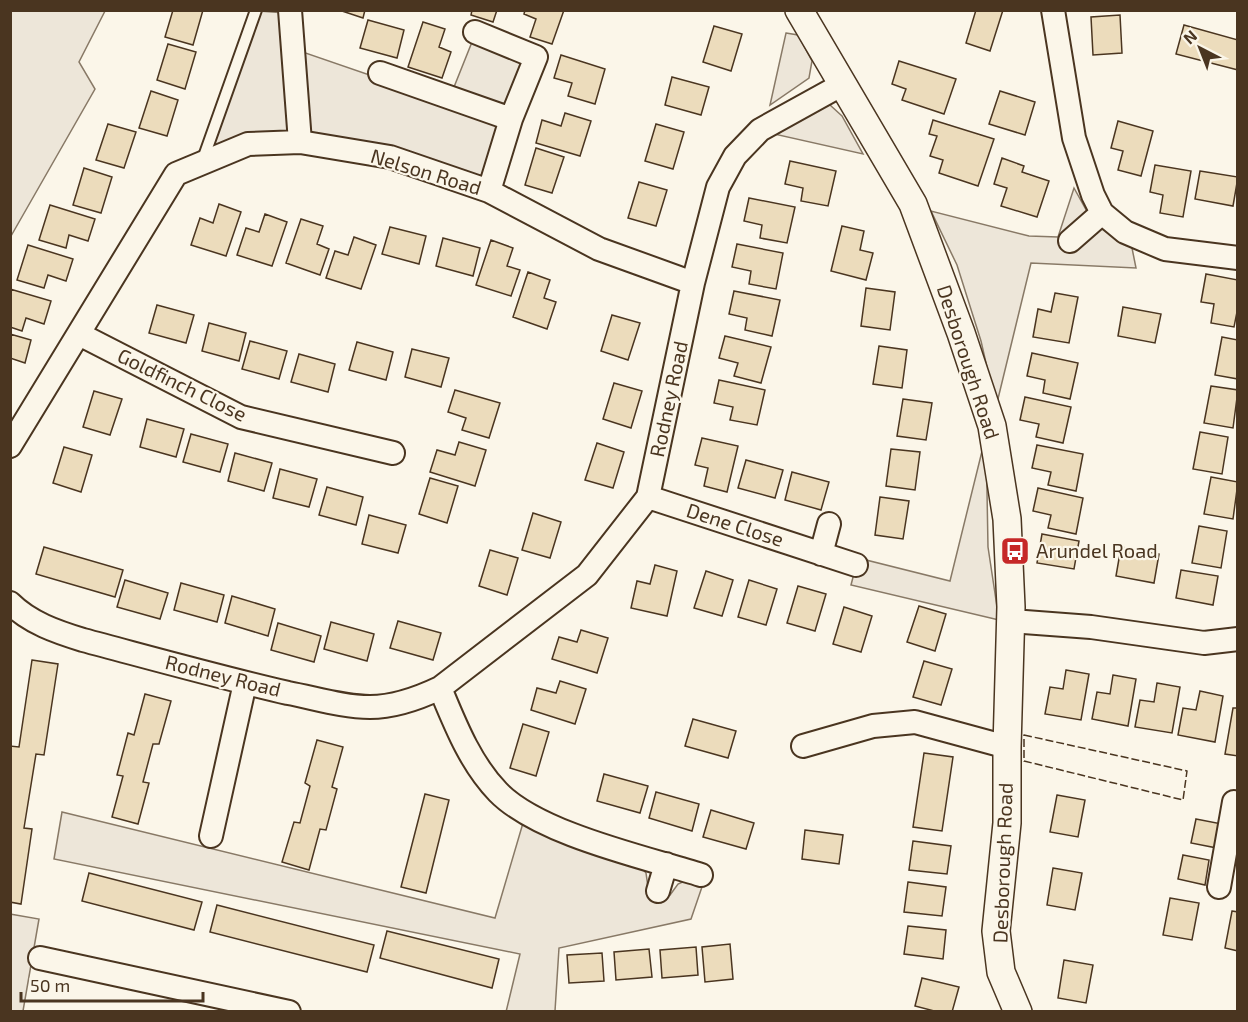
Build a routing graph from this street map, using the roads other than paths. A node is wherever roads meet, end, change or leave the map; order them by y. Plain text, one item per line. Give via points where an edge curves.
1 (256, 10) edge
2 (290, 10) edge
3 (800, 10) edge
4 (1053, 10) edge
5 (475, 32) dead end
6 (380, 73) dead end
7 (843, 84) junction
8 (511, 119) junction
9 (300, 142) junction
10 (202, 162) junction
11 (489, 190) junction
12 (1102, 213) junction
13 (1070, 241) dead end
14 (1238, 258) edge
15 (693, 283) junction
16 (79, 334) junction
17 (10, 446) edge
18 (393, 453) dead end
19 (648, 497) junction
20 (829, 524) dead end
21 (821, 554) junction
22 (856, 565) dead end
23 (11, 605) edge
24 (1011, 621) junction
25 (1238, 639) edge
26 (245, 683) junction
27 (440, 688) junction
28 (803, 746) dead end
29 (1007, 747) junction
30 (1238, 803) edge
31 (211, 836) dead end
32 (666, 864) junction
33 (701, 875) dead end
34 (1219, 886) dead end
35 (658, 891) dead end
36 (40, 958) dead end
37 (289, 1011) edge
38 (1018, 1011) edge

1 - 10 lane
2 - 9 street
3 - 7 street, Desborough Road
4 - 12 street via 1074,138
5 - 8 street via 536,57
6 - 8 street
7 - 15 street, Rodney Road via 760,130 735,156 718,187
7 - 24 street, Desborough Road via 913,204 992,426 1007,519
8 - 11 street
9 - 10 street, Nelson Road via 248,144
9 - 11 street, Nelson Road via 390,157
10 - 16 street, Nelson Road via 176,174
11 - 15 street, Nelson Road via 598,249
12 - 13 street
12 - 14 street via 1125,232 1165,249
15 - 19 street, Rodney Road
16 - 17 street, Nelson Road
16 - 18 street, Goldfinch Close via 241,417
19 - 21 street, Dene Close
19 - 27 street, Rodney Road via 587,575
20 - 21 street
21 - 22 street, Dene Close
23 - 26 street, Rodney Road via 57,632
24 - 25 street via 1204,643
24 - 29 street, Desborough Road
26 - 27 street, Rodney Road via 349,706 372,707 419,698
26 - 31 street
27 - 32 street via 459,735 500,793 532,817
28 - 29 street via 873,726 915,722
29 - 38 street, Desborough Road via 1007,823 996,931 1001,972
30 - 34 street via 1234,802
32 - 33 street
32 - 35 street
36 - 37 street

